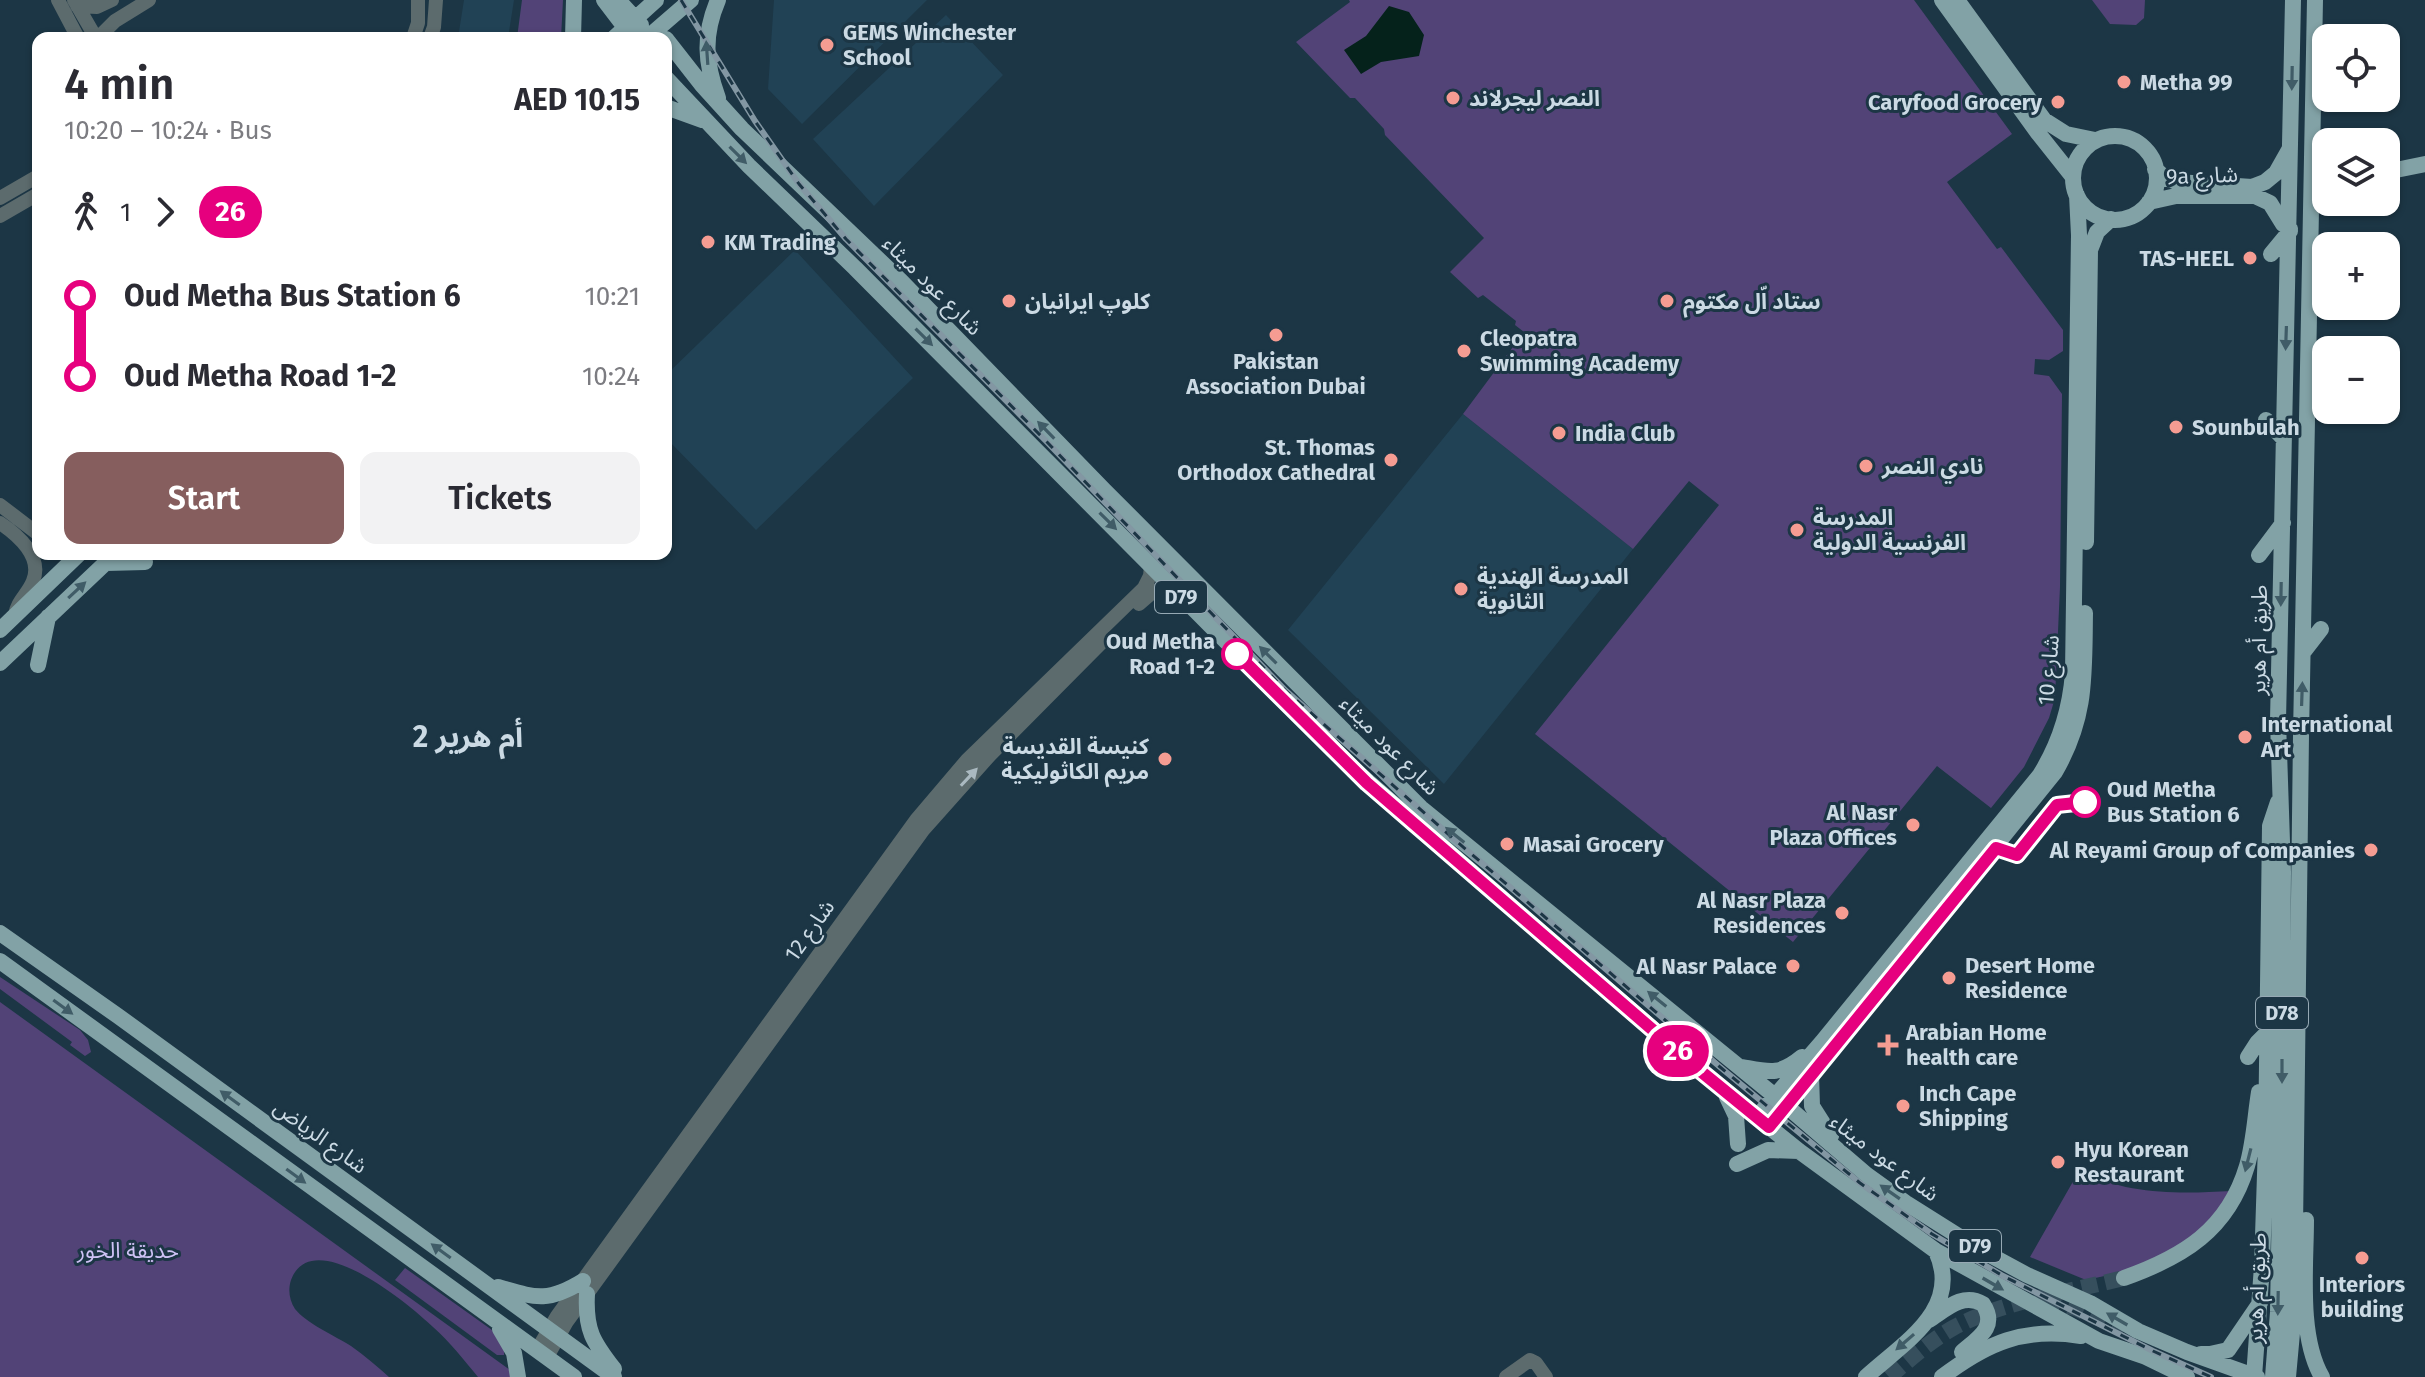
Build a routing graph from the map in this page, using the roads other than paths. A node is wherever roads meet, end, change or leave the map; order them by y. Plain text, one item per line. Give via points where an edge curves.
1 (58, 0) edge
2 (112, 0) edge
3 (149, 0) edge
4 (418, 0) edge
5 (436, 0) edge
6 (574, 0) edge
7 (604, 0) edge
8 (618, 0) edge
9 (691, 0) edge
10 (718, 0) edge
11 (1942, 0) edge
12 (1957, 0) edge
13 (2293, 0) edge
14 (75, 3) edge
15 (2318, 3) edge
16 (635, 19) edge
17 (2317, 24) edge
18 (75, 32) edge
19 (93, 32) edge
20 (103, 32) edge
21 (415, 32) edge
22 (432, 32) edge
23 (573, 32) edge
24 (653, 32) edge
25 (663, 32) edge
26 (672, 51) edge
27 (672, 85) edge
28 (721, 107) junction
29 (2020, 108) junction
30 (672, 109) edge
31 (2000, 110) dead end
32 (703, 120) junction
33 (2095, 140) junction
34 (2291, 145) junction
35 (2425, 164) edge
36 (2155, 169) junction
37 (2400, 169) edge
38 (2073, 177) junction
39 (32, 179) edge
40 (2224, 191) junction
41 (2077, 195) junction
42 (32, 197) edge
43 (0, 198) edge
44 (2149, 202) junction
45 (0, 216) edge
46 (2312, 216) edge
47 (2111, 219) junction
48 (2290, 230) junction
49 (2271, 254) dead end
50 (2266, 420) dead end
51 (2283, 438) junction
52 (0, 505) edge
53 (2284, 522) junction
54 (0, 523) edge
55 (32, 529) edge
56 (2259, 555) dead end
57 (32, 557) edge
58 (33, 560) edge
59 (73, 560) edge
60 (110, 560) edge
61 (122, 560) edge
62 (145, 562) dead end
63 (1151, 566) junction
64 (1173, 588) junction
65 (15, 616) junction
66 (48, 617) junction
67 (2321, 629) dead end
68 (0, 630) edge
69 (2304, 651) junction
70 (0, 663) edge
71 (38, 665) dead end
72 (2281, 797) junction
73 (2300, 828) junction
74 (0, 933) edge
75 (836, 942) junction
76 (2256, 953) dead end
77 (0, 961) edge
78 (2268, 971) junction
79 (2267, 1033) junction
80 (1822, 1042) junction
81 (2267, 1056) junction
82 (2248, 1057) dead end
83 (1739, 1066) junction
84 (1811, 1074) junction
85 (1722, 1089) junction
86 (1781, 1101) junction
87 (1763, 1122) junction
88 (1738, 1144) dead end
89 (1799, 1151) junction
90 (1737, 1164) dead end
91 (1867, 1175) junction
92 (2288, 1228) junction
93 (1936, 1251) junction
94 (2124, 1278) tunnel mouth
95 (485, 1282) junction
96 (585, 1287) junction
97 (2260, 1303) junction
98 (486, 1313) junction
99 (1929, 1320) junction
100 (555, 1334) junction
101 (2099, 1341) junction
102 (2187, 1352) junction
103 (542, 1353) junction
104 (2146, 1357) junction
105 (518, 1377) edge
106 (574, 1377) edge
107 (617, 1377) edge
108 (1506, 1377) edge
109 (1546, 1377) edge
110 (1866, 1377) edge
111 (1934, 1377) edge
112 (1942, 1377) edge
113 (2171, 1377) edge
114 (2187, 1377) edge
115 (2255, 1377) edge
116 (2273, 1377) edge
117 (2288, 1377) edge
118 (2322, 1377) edge

1 - 18 street
2 - 14 street via 91,8
3 - 20 street
4 - 21 street
5 - 22 street
6 - 23 main road
7 - 16 main road, شارع عود ميثاء / D79
8 - 16 main road
9 - 25 main road
28 -> 10 main road via 705,44
11 - 29 main road
12 - 33 main road via 2044,120 2066,134
13 -> 34 main road, طريق أم هرير / D78
14 - 19 street
15 - 17 main road, طريق أم هرير / D78
16 - 24 main road, شارع عود ميثاء / D79
26 - 28 main road, شارع عود ميثاء / D79
27 - 32 main road, شارع عود ميثاء / D79
83 -> 28 main road, شارع عود ميثاء / D79 via 1421,808 901,281
29 - 31 main road
29 - 38 main road
30 - 32 main road
32 -> 63 main road, شارع عود ميثاء / D79
33 - 36 main road via 2110,136 2134,141
33 - 38 main road via 2079,156
34 - 40 main road, 9a شارع via 2280,168 2265,182
34 - 48 main road, طريق أم هرير / D78
35 - 37 main road
36 - 40 main road, 9a شارع via 2177,182
36 - 44 main road
38 - 41 main road
39 - 43 street
40 - 44 main road, 9a شارع
40 - 48 main road, 9a شارع via 2266,200
41 - 47 main road via 2091,212
41 - 80 main road, شارع 10 via 2075,596 2065,724 2040,775
42 - 45 street
44 - 47 main road via 2127,218
46 - 69 main road, طريق أم هرير / D78
47 - 84 main road, شارع 10 via 2097,232 2090,250 2084,667 2075,733 2039,794
48 - 49 main road
48 -> 51 main road, طريق أم هرير / D78
50 - 51 main road
51 - 53 main road, طريق أم هرير / D78
52 - 55 street
53 - 56 main road
53 -> 72 main road, طريق أم هرير / D78
54 - 57 street
58 - 65 street via 33,582
59 - 65 main road
66 -> 60 main road
61 - 62 main road
63 - 64 main road, شارع عود ميثاء / D79
63 - 75 street, شارع 12 via 1144,588 952,776 891,853
75 -> 64 street, شارع 12 via 961,785 1150,594
64 - 85 main road, شارع عود ميثاء / D79 via 1367,783
65 - 68 main road
66 - 70 main road
66 - 71 main road
67 - 69 main road
73 -> 69 main road, طريق أم هرير / D78
72 - 78 main road via 2270,826
72 -> 92 main road, طريق أم هرير / D78
73 - 92 main road, طريق أم هرير / D78
73 - 118 main road via 2308,854 2307,1307 2312,1356
95 -> 74 main road, شارع الرياض
75 - 96 street, شارع 12
76 - 78 main road
77 -> 98 main road
78 - 79 main road
79 - 81 main road
79 - 82 main road
80 - 83 main road via 1786,1069 1767,1072
80 - 86 main road, شارع 10
81 -> 94 main road via 2248,1164 2228,1209 2173,1259
81 - 97 main road
83 - 86 main road, شارع عود ميثاء / D79
84 - 86 main road, شارع 10
84 - 91 main road via 1815,1113
85 - 87 main road, شارع عود ميثاء / D79
85 - 88 main road via 1736,1116
86 - 87 main road
86 - 91 main road, شارع عود ميثاء / D79
87 - 89 main road, شارع عود ميثاء / D79
89 - 90 main road via 1768,1150
89 - 93 main road, شارع عود ميثاء / D79
102 -> 91 main road, شارع عود ميثاء / D79 via 1979,1249
92 -> 116 main road, طريق أم هرير / D78
92 - 117 main road, طريق أم هرير / D78 via 2294,1311
93 - 99 main road via 1944,1279
93 -> 101 main road, شارع عود ميثاء / D79
95 - 96 main road via 546,1298
95 - 100 main road, شارع الرياض
96 - 100 street, شارع 12
96 - 107 main road via 589,1331
97 - 102 main road via 2228,1350
97 - 115 main road
98 - 103 main road
98 - 105 main road via 511,1345
99 -> 110 main road
99 - 111 main road via 1968,1298 1983,1304 1989,1319 1984,1334
100 - 103 main road via 559,1349
100 - 103 main road via 542,1333
100 - 107 main road, شارع الرياض
101 - 104 main road, شارع عود ميثاء / D79
101 - 112 main road via 2058,1333 2016,1336 1973,1355
102 - 115 main road, D79
103 - 106 main road
104 - 113 main road
104 - 114 main road, D79
108 - 109 street via 1530,1360

